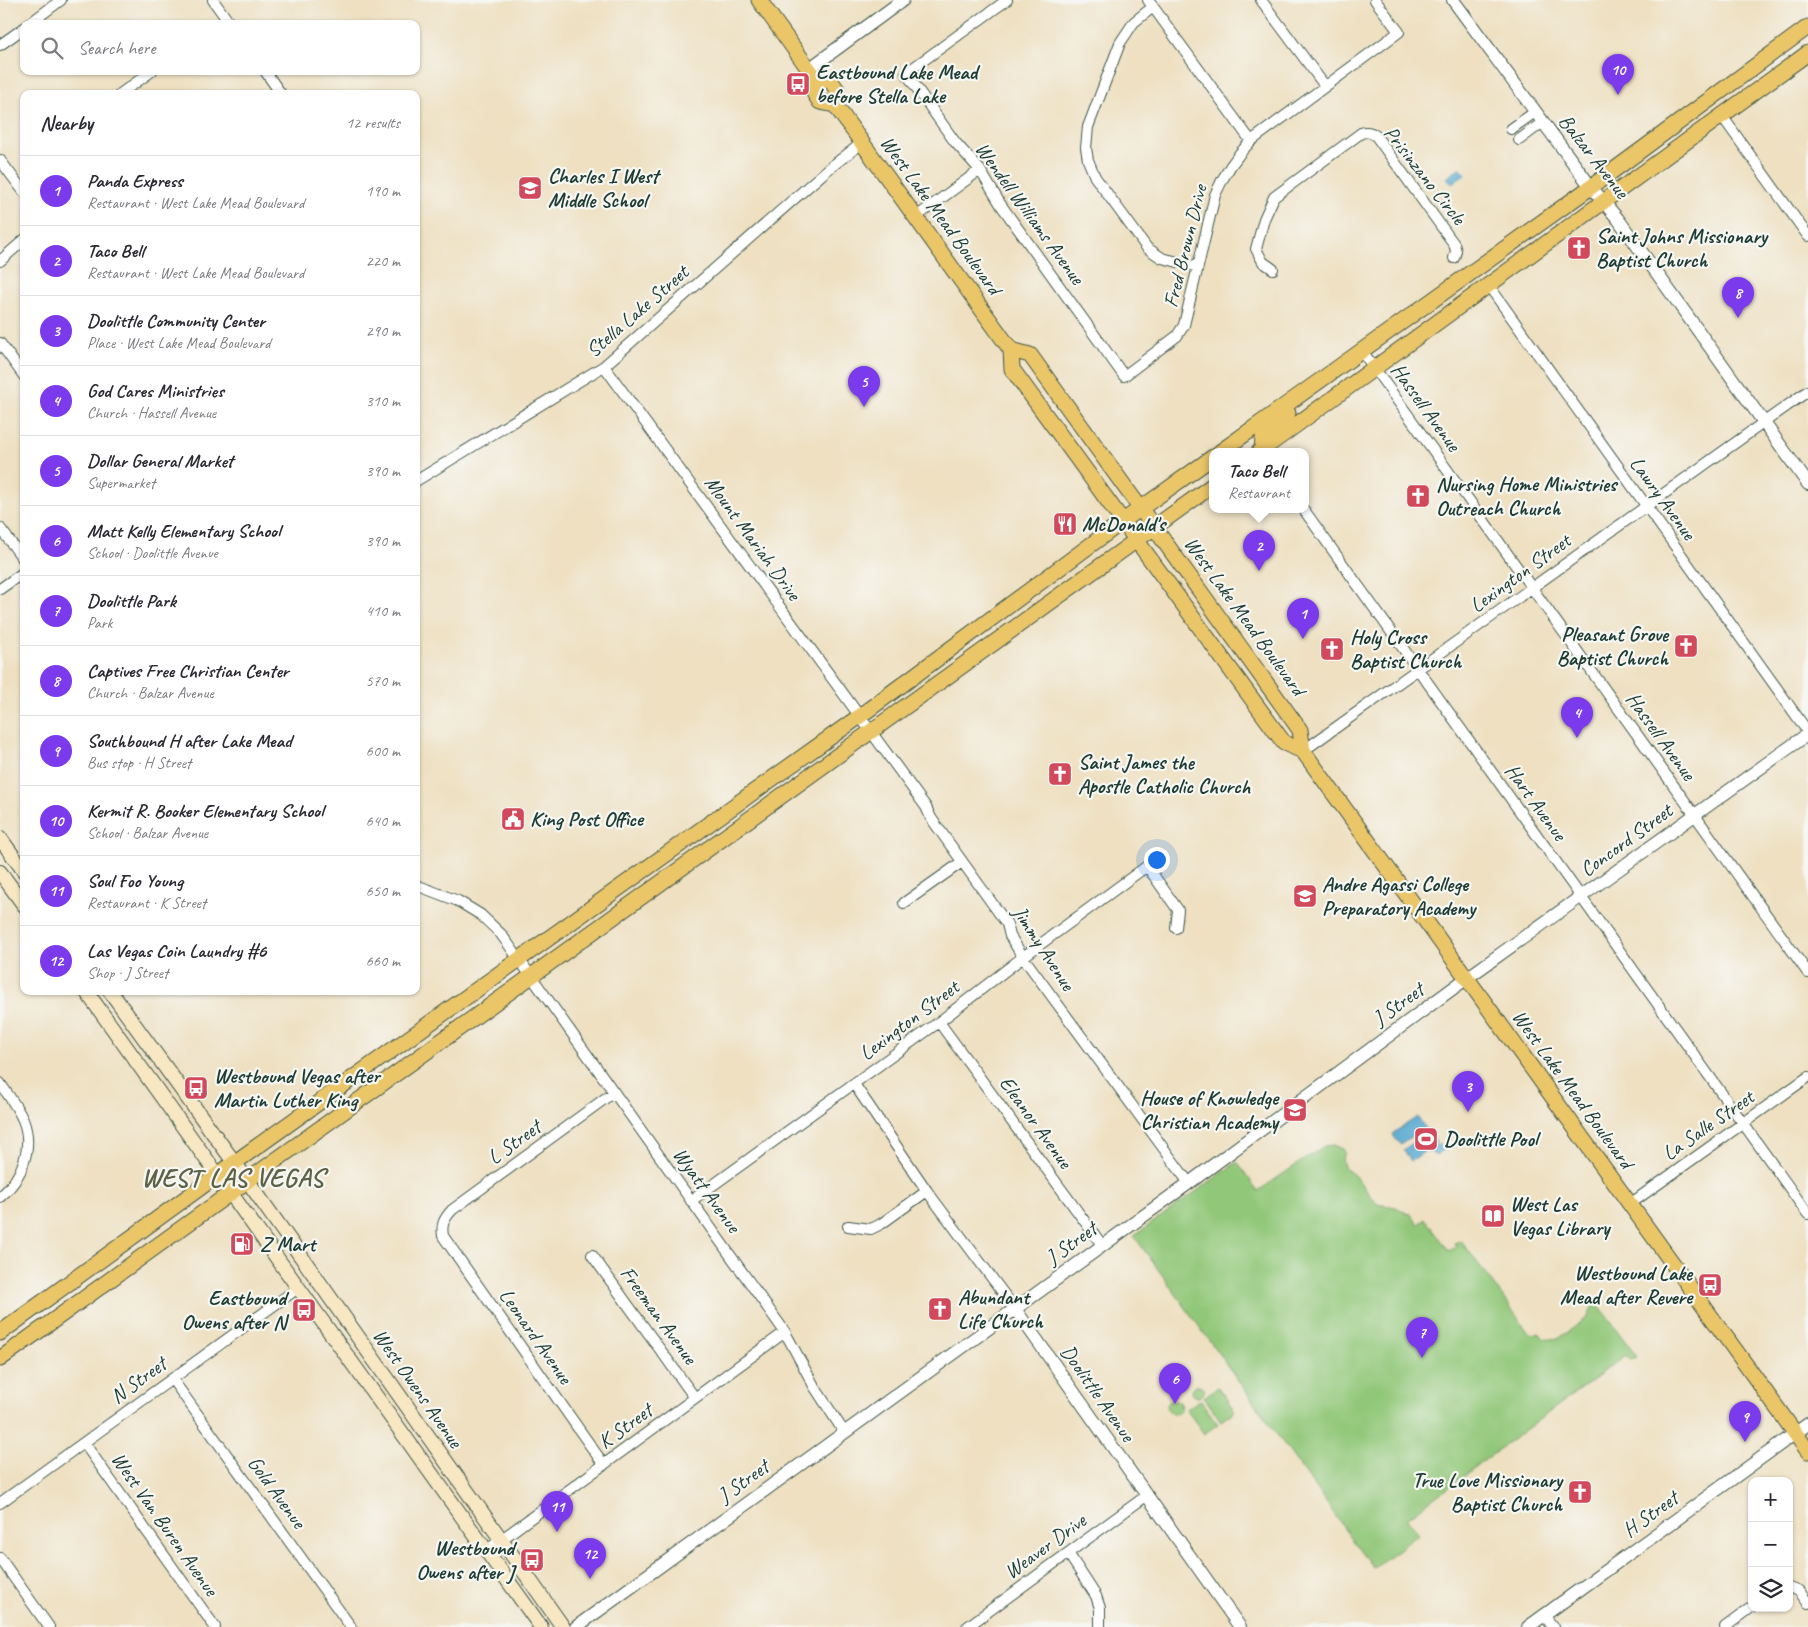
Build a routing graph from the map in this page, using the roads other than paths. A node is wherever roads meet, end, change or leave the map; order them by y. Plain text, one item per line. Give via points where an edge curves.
1 (61, 0) edge
2 (213, 0) edge
3 (759, 0) edge
4 (903, 0) edge
5 (1007, 0) edge
6 (1261, 0) edge
7 (1375, 0) edge
8 (1453, 0) edge
9 (1151, 4) edge
10 (34, 20) edge
11 (224, 20) edge
12 (1808, 27) edge
13 (20, 31) edge
14 (0, 45) edge
15 (1808, 53) edge
16 (812, 74) junction
17 (146, 75) edge
18 (268, 75) edge
19 (1324, 86) junction
20 (126, 90) edge
21 (278, 90) edge
22 (1722, 116) junction
23 (1539, 117) junction
24 (1511, 129) dead end
25 (1519, 140) dead end
26 (1251, 141) junction
27 (862, 143) junction
28 (0, 160) edge
29 (980, 170) junction
30 (20, 187) edge
31 (1591, 187) junction
32 (1604, 203) junction
33 (916, 217) junction
34 (1808, 236) edge
35 (20, 244) edge
36 (1454, 258) dead end
37 (0, 261) edge
38 (1198, 268) junction
39 (1273, 269) dead end
40 (1489, 286) junction
41 (0, 343) edge
42 (1011, 350) junction
43 (1362, 351) junction
44 (604, 366) junction
45 (1375, 368) junction
46 (20, 370) edge
47 (1124, 376) joint
48 (1808, 391) edge
49 (1292, 400) junction
50 (1764, 422) junction
51 (1226, 448) edge
52 (1261, 448) edge
53 (1266, 448) edge
54 (1209, 460) edge
55 (420, 479) edge
56 (1808, 484) edge
57 (1209, 489) edge
58 (1646, 506) junction
59 (1141, 508) junction
60 (1306, 513) edge
61 (1123, 521) junction
62 (0, 528) edge
63 (1154, 528) junction
64 (1137, 540) junction
65 (20, 555) edge
66 (20, 575) edge
67 (1532, 588) junction
68 (0, 589) edge
69 (972, 633) junction
70 (1226, 662) junction
71 (1418, 669) junction
72 (1266, 683) junction
73 (936, 685) junction
74 (860, 716) junction
75 (872, 731) junction
76 (1808, 733) edge
77 (1302, 751) junction
78 (1695, 815) junction
79 (0, 838) edge
80 (962, 862) junction
81 (20, 866) edge
82 (0, 872) edge
83 (420, 887) edge
84 (1581, 896) junction
85 (20, 900) edge
86 (904, 902) dead end
87 (1176, 928) dead end
88 (1023, 956) junction
89 (520, 959) junction
90 (1808, 973) edge
91 (532, 975) junction
92 (1466, 978) junction
93 (89, 995) edge
94 (113, 995) edge
95 (939, 1022) junction
96 (1808, 1077) edge
97 (0, 1083) edge
98 (854, 1084) junction
99 (614, 1092) junction
100 (1743, 1124) junction
101 (240, 1172) junction
102 (224, 1183) junction
103 (1188, 1183) junction
104 (927, 1191) junction
105 (0, 1197) edge
106 (691, 1201) junction
107 (1630, 1204) junction
108 (1808, 1214) edge
109 (441, 1226) joint
110 (848, 1226) dead end
111 (1102, 1245) junction
112 (592, 1255) dead end
113 (298, 1288) junction
114 (1015, 1309) junction
115 (350, 1327) junction
116 (785, 1332) junction
117 (0, 1333) edge
118 (0, 1359) edge
119 (172, 1379) junction
120 (695, 1398) junction
121 (412, 1414) junction
122 (1808, 1424) edge
123 (397, 1426) junction
124 (844, 1432) junction
125 (1795, 1433) junction
126 (84, 1443) junction
127 (1808, 1451) edge
128 (604, 1465) junction
129 (1146, 1496) junction
130 (0, 1503) edge
131 (501, 1540) junction
132 (487, 1550) junction
133 (1068, 1553) junction
134 (0, 1558) edge
135 (1793, 1588) edge
136 (1808, 1603) edge
137 (1748, 1610) edge
138 (1544, 1615) junction
139 (49, 1627) edge
140 (215, 1627) edge
141 (351, 1627) edge
142 (541, 1627) edge
143 (563, 1627) edge
144 (576, 1627) edge
145 (967, 1627) edge
146 (1100, 1627) edge
147 (1240, 1627) edge
148 (1528, 1627) edge
149 (1553, 1627) edge
150 (1725, 1627) edge

1 - 10 street
2 - 11 street
3 - 16 main road, West Lake Mead Boulevard
4 - 16 street
5 - 29 street, Wendell Williams Avenue via 906,73 955,142
6 - 19 street
7 - 19 street, Fred Brown Drive via 1399,32
8 - 23 street, Balzar Avenue
9 - 26 street
9 - 38 street via 1120,43 1088,126 1088,160 1095,177 1147,248 1162,258
12 - 31 main road
13 - 14 street
15 - 22 main road
16 - 27 main road, West Lake Mead Boulevard via 831,82 837,90 835,105
17 - 20 street
18 - 21 street
19 - 26 street, Fred Brown Drive
22 - 32 main road
22 - 34 street
23 - 24 street
23 - 25 street
23 - 31 street, Balzar Avenue
26 - 38 street, Fred Brown Drive via 1222,178
27 - 33 main road, West Lake Mead Boulevard
27 - 44 street, Stella Lake Street
28 - 30 street
29 - 33 street
29 - 47 street, Wendell Williams Avenue via 1001,205
31 - 32 street, Balzar Avenue
31 - 43 main road
32 - 40 main road
32 - 50 street, Balzar Avenue
33 - 42 main road, West Lake Mead Boulevard
35 - 37 street
36 - 39 street, Prisinzano Circle via 1454,244 1376,136 1366,132 1274,197 1256,249 1263,262
38 - 47 street, Fred Brown Drive via 1184,325 1177,336
40 - 45 main road
40 - 58 street, Lawry Avenue
41 - 46 street
42 - 59 main road, West Lake Mead Boulevard via 1030,356
42 - 61 main road, West Lake Mead Boulevard via 1012,369
43 - 45 street, Hassell Avenue
43 - 49 main road
44 - 55 street, Stella Lake Street
44 - 74 street, Mount Mariah Drive
45 - 53 main road
45 - 67 street, Hassell Avenue
48 - 50 street, Lexington Street
49 - 51 main road
49 - 52 main road via 1285,417 1262,438
50 - 56 street, Balzar Avenue
50 - 58 street, Lexington Street
54 - 59 main road
57 - 63 main road
58 - 67 street, Lexington Street
58 - 76 street, Lawry Avenue
59 - 61 main road
59 - 63 main road, West Lake Mead Boulevard
60 - 71 street, Hart Avenue
61 - 64 main road, West Lake Mead Boulevard
61 - 69 main road
62 - 65 street
63 - 64 main road
63 - 72 main road, West Lake Mead Boulevard
64 - 70 main road, West Lake Mead Boulevard
64 - 73 main road
66 - 68 street
67 - 71 street, Lexington Street
67 - 78 street, Hassell Avenue
69 - 73 main road via 973,640 941,670
69 - 74 main road
70 - 72 main road via 1239,662 1251,680
70 - 77 main road, West Lake Mead Boulevard via 1284,743
71 - 77 street, Lexington Street
71 - 84 street, Hart Avenue
72 - 77 main road, West Lake Mead Boulevard via 1300,730
73 - 75 main road
74 - 75 street, Mount Mariah Drive
74 - 89 main road
75 - 80 street, Jimmy Avenue
75 - 91 main road
76 - 78 street, Concord Street
77 - 92 main road, West Lake Mead Boulevard
78 - 84 street, Concord Street
78 - 90 street, Hassell Avenue
79 - 81 main road
80 - 86 street
80 - 88 street, Jimmy Avenue via 1007,924 1010,936
82 - 85 main road
83 - 89 street, Wyatt Avenue via 458,901 481,915
84 - 92 street, Concord Street
84 - 100 street, Hart Avenue
87 - 88 street, Lexington Street via 1178,910 1147,866
88 - 95 street, Lexington Street
88 - 103 street, Jimmy Avenue
89 - 91 street, Wyatt Avenue
89 - 101 main road
91 - 99 street, Wyatt Avenue
91 - 101 main road
92 - 103 street, J Street
92 - 107 main road, West Lake Mead Boulevard
93 - 102 main road, West Owens Avenue
94 - 101 main road, West Owens Avenue
95 - 98 street, Lexington Street
95 - 111 street, Eleanor Avenue
96 - 100 street, La Salle Street
97 - 105 street via 24,1122 27,1139 24,1163 18,1177
98 - 104 street, Doolittle Avenue
98 - 106 street, Lexington Street
99 - 106 street, Wyatt Avenue
99 - 109 street, L Street via 452,1210
100 - 107 street, La Salle Street
100 - 108 street, Hart Avenue
101 - 102 main road
101 - 102 main road
101 - 115 main road, West Owens Avenue
102 - 113 main road, West Owens Avenue
102 - 117 main road
102 - 118 main road
103 - 111 street, J Street
104 - 110 street via 871,1229
104 - 114 street, Doolittle Avenue
106 - 116 street, Wyatt Avenue
107 - 125 main road, West Lake Mead Boulevard
109 - 128 street, Leonard Avenue via 442,1236
111 - 114 street, J Street
112 - 120 street, Freeman Avenue
113 - 115 main road via 314,1292
113 - 119 street, N Street
113 - 123 main road, West Owens Avenue
114 - 124 street, J Street
114 - 129 street, Doolittle Avenue
115 - 121 main road, West Owens Avenue
116 - 120 street, K Street
116 - 124 street, Wyatt Avenue
119 - 126 street, N Street
119 - 141 street, Gold Avenue
120 - 128 street, K Street
121 - 123 main road
121 - 131 main road, West Owens Avenue
122 - 125 street, H Street
123 - 132 main road, West Owens Avenue
124 - 144 street, J Street
125 - 127 main road, West Lake Mead Boulevard
125 - 138 street, H Street
126 - 130 street, N Street
126 - 140 street, West Van Buren Avenue
128 - 131 street, K Street
129 - 133 street, Weaver Drive
129 - 147 street, Doolittle Avenue
131 - 132 street, K Street
131 - 143 main road, West Owens Avenue
132 - 142 main road, West Owens Avenue
133 - 145 street, Weaver Drive
133 - 146 street via 1096,1596
134 - 139 street
135 - 136 street
137 - 150 street
138 - 148 street, H Street
138 - 149 street

